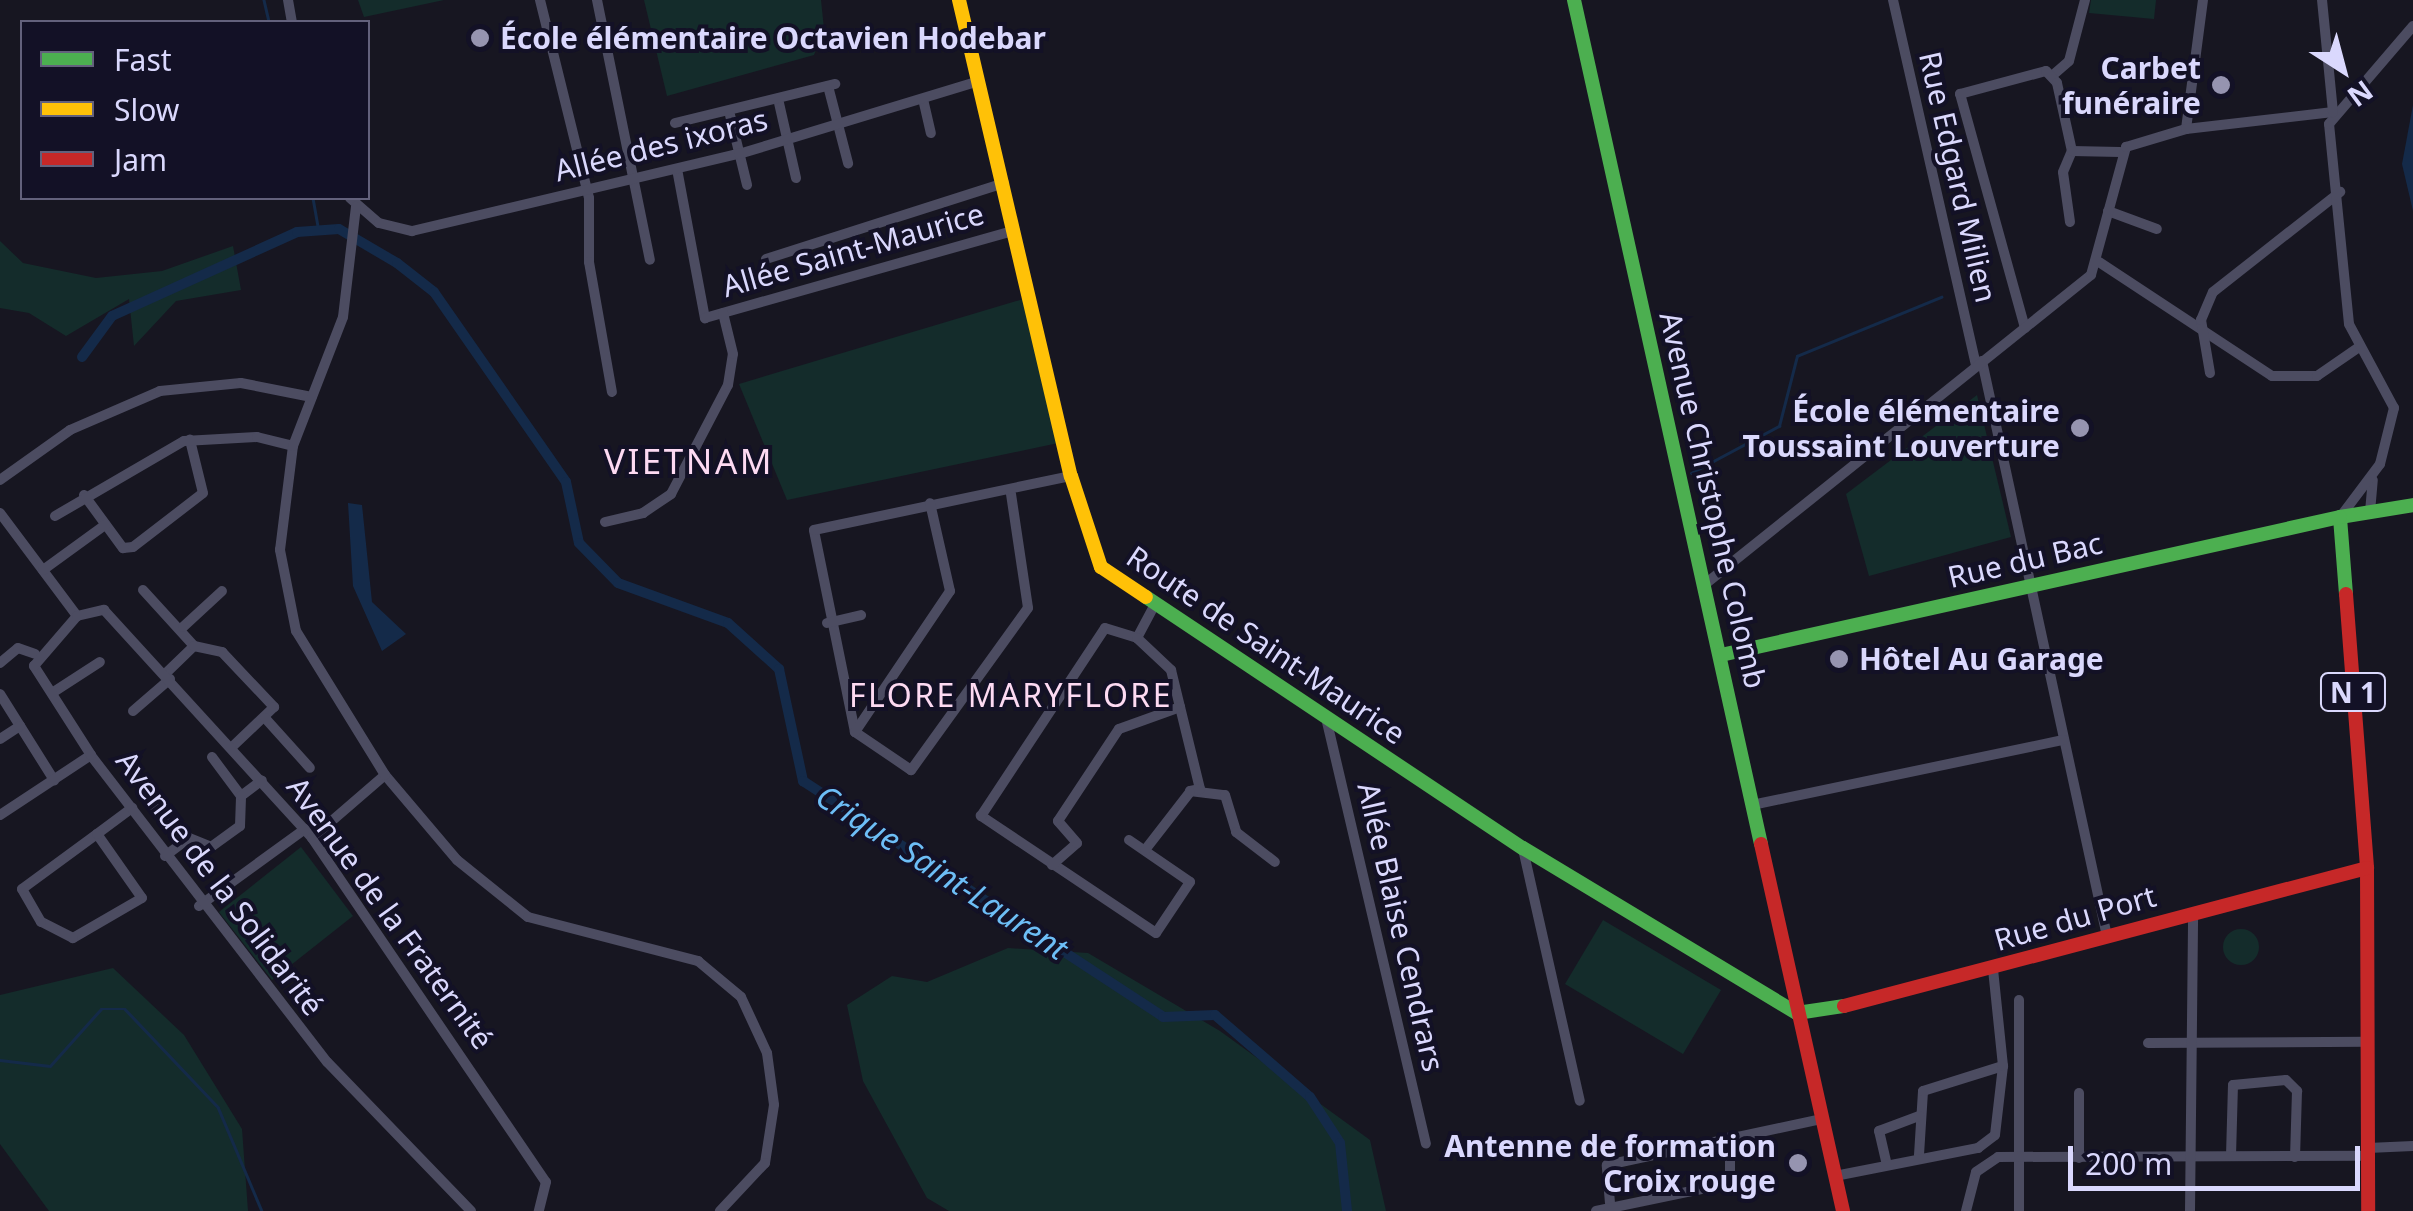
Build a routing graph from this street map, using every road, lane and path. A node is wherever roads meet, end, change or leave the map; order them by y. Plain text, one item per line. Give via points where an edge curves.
1 (540, 0) edge
2 (596, 0) edge
3 (959, 0) edge
4 (1574, 0) edge
5 (1893, 0) edge
6 (2085, 0) edge
7 (2203, 0) edge
8 (2322, 0) edge
9 (2413, 26) edge
10 (2053, 76) junction
11 (980, 82) junction
12 (923, 99) junction
13 (779, 103) junction
14 (2332, 112) junction
15 (730, 114) junction
16 (675, 123) dead end
17 (838, 126) junction
18 (2186, 129) junction
19 (931, 133) dead end
20 (789, 139) junction
21 (2072, 151) junction
22 (2120, 152) junction
23 (739, 154) junction
24 (848, 162) dead end
25 (677, 170) junction
26 (636, 178) junction
27 (796, 178) dead end
28 (746, 184) dead end
29 (1004, 184) junction
30 (587, 190) junction
31 (2340, 192) junction
32 (353, 202) edge
33 (2108, 211) junction
34 (2070, 222) dead end
35 (2157, 229) dead end
36 (1015, 230) junction
37 (766, 259) dead end
38 (650, 260) dead end
39 (2100, 262) junction
40 (723, 313) junction
41 (2025, 328) junction
42 (2203, 330) junction
43 (2360, 347) junction
44 (1979, 362) junction
45 (2210, 373) dead end
46 (612, 392) dead end
47 (312, 398) junction
48 (190, 440) junction
49 (293, 446) junction
50 (2374, 474) junction
51 (1071, 476) junction
52 (0, 480) edge
53 (84, 494) junction
54 (1011, 494) junction
55 (930, 503) junction
56 (2413, 505) edge
57 (0, 512) edge
58 (2370, 512) junction
59 (55, 516) dead end
60 (2340, 517) junction
61 (605, 522) dead end
62 (105, 524) junction
63 (43, 570) junction
64 (1704, 585) junction
65 (2028, 589) junction
66 (143, 590) dead end
67 (222, 591) dead end
68 (1153, 608) junction
69 (862, 615) dead end
70 (77, 616) junction
71 (828, 623) junction
72 (183, 628) junction
73 (1137, 638) junction
74 (194, 646) junction
75 (35, 654) junction
76 (1721, 655) junction
77 (100, 662) dead end
78 (0, 663) edge
79 (168, 676) junction
80 (0, 694) edge
81 (52, 694) junction
82 (1180, 707) junction
83 (133, 711) dead end
84 (265, 718) junction
85 (1327, 722) junction
86 (20, 726) junction
87 (855, 732) junction
88 (0, 739) edge
89 (2064, 740) junction
90 (232, 748) junction
91 (92, 755) junction
92 (212, 757) dead end
93 (310, 768) dead end
94 (385, 775) junction
95 (54, 780) junction
96 (262, 780) junction
97 (1190, 791) junction
98 (242, 796) junction
99 (153, 805) dead end
100 (1752, 805) junction
101 (132, 808) junction
102 (0, 816) edge
103 (308, 833) junction
104 (97, 834) junction
105 (1129, 840) dead end
106 (182, 843) junction
107 (1523, 848) junction
108 (1145, 850) junction
109 (165, 856) junction
110 (1274, 862) dead end
111 (1052, 865) junction
112 (2367, 868) junction
113 (200, 906) junction
114 (2193, 914) junction
115 (2107, 936) junction
116 (1993, 970) junction
117 (2018, 1000) dead end
118 (1797, 1013) junction
119 (2367, 1042) junction
120 (2148, 1043) dead end
121 (2193, 1044) junction
122 (2003, 1066) junction
123 (2080, 1094) dead end
124 (1580, 1101) dead end
125 (1919, 1116) junction
126 (1822, 1119) junction
127 (1730, 1137) junction
128 (1426, 1144) dead end
129 (2413, 1146) edge
130 (2368, 1152) junction
131 (1919, 1154) junction
132 (2231, 1156) junction
133 (2296, 1157) junction
134 (2080, 1158) junction
135 (2191, 1158) junction
136 (2019, 1159) junction
137 (1886, 1162) junction
138 (1835, 1176) junction
139 (1610, 1203) junction
140 (471, 1211) edge
141 (540, 1211) edge
142 (720, 1211) edge
143 (1596, 1211) edge
144 (1843, 1211) edge
145 (1966, 1211) edge
146 (2019, 1211) edge
147 (2190, 1211) edge
148 (2368, 1211) edge

1 - 30 street
2 - 26 street
3 - 11 street, Route de Saint-Maurice
4 - 64 street, Avenue Christophe Colomb
5 - 44 street, Rue Edgard Milien
6 - 10 street via 2069,60
7 - 18 street
8 - 14 street
9 - 14 street
10 - 21 street
10 - 41 street via 1974,84 1959,97
11 - 12 street, Allée des ixoras
11 - 29 street, Route de Saint-Maurice
12 - 17 street, Allée des ixoras
12 - 19 street
13 - 15 street
13 - 17 street via 831,85
13 - 20 street
14 - 18 street
14 - 31 street
15 - 16 street
15 - 23 street
17 - 20 street, Allée des ixoras
17 - 24 street
18 - 22 street
20 - 23 street, Allée des ixoras
20 - 27 street
21 - 22 street
21 - 34 street via 2063,172
22 - 33 street
23 - 25 street, Allée des ixoras
23 - 28 street
25 - 26 street, Allée des ixoras
25 - 40 street, Allée Saint-Maurice via 705,318
26 - 30 street, Allée des ixoras
26 - 38 street
29 - 36 street, Route de Saint-Maurice
29 - 37 street
30 - 32 street, Allée des ixoras via 412,231
30 - 46 street
31 - 42 street via 2225,278
31 - 43 street via 2349,324
32 - 47 street via 343,317
33 - 35 street
33 - 39 street
36 - 40 street, Allée Saint-Maurice
36 - 51 street, Route de Saint-Maurice
39 - 41 street
39 - 42 street
40 - 61 street via 733,354 728,385 671,494 643,514
41 - 44 street
42 - 43 street via 2289,380 2326,372
42 - 45 street
43 - 50 street via 2385,375 2394,408
44 - 64 street
44 - 65 street, Rue Edgard Milien
47 - 49 street
47 - 52 street via 242,383 160,391 70,430
48 - 49 street
48 - 53 street
48 - 62 street via 200,498 128,549
49 - 94 street via 280,550 296,630
50 - 58 street
50 - 60 street
51 - 54 street
51 - 68 street, Route de Saint-Maurice via 1094,557
53 - 59 street
53 - 62 street
54 - 55 street
54 - 87 street via 1029,592 1023,616 914,769
55 - 71 street via 814,530
55 - 87 street via 950,591
56 - 58 street, Rue du Bac
57 - 63 street
58 - 60 street, Rue du Bac
60 - 65 street, Rue du Bac
60 - 112 street, N 1
62 - 63 street
63 - 70 street
64 - 76 street, Avenue Christophe Colomb
65 - 76 street, Rue du Bac
65 - 89 street, Rue Edgard Milien
66 - 72 street
67 - 72 street
68 - 73 street
68 - 85 street, Route de Saint-Maurice
69 - 71 street
70 - 75 street
70 - 79 street, Avenue de la Fraternité via 104,610
71 - 87 street
72 - 74 street
73 - 82 street via 1168,666
73 - 111 street via 1103,630 981,814
74 - 79 street
74 - 84 street via 222,652 269,698
75 - 78 street via 18,648
75 - 81 street, Avenue de la Solidarité
76 - 100 street, Avenue Christophe Colomb
77 - 81 street
79 - 83 street
79 - 90 street, Avenue de la Fraternité
80 - 86 street
81 - 91 street, Avenue de la Solidarité
82 - 97 street via 1200,790
82 - 111 street via 1119,729 1058,822 1078,843
84 - 90 street
84 - 93 street
85 - 107 street, Route de Saint-Maurice
85 - 128 street, Allée Blaise Cendrars
86 - 88 street
86 - 95 street
89 - 100 street
89 - 115 street, Rue Edgard Milien
90 - 96 street, Avenue de la Fraternité
91 - 95 street
91 - 101 street, Avenue de la Solidarité
92 - 98 street
94 - 103 street
94 - 142 street via 457,860 528,917 698,961 741,997 767,1053 774,1106 765,1163
95 - 102 street
96 - 98 street
96 - 103 street, Avenue de la Fraternité
97 - 108 street
97 - 110 street via 1223,794 1238,834
98 - 106 street via 240,826 211,848
99 - 106 street
100 - 118 street, Avenue Christophe Colomb
101 - 104 street
101 - 109 street, Avenue de la Solidarité
103 - 113 street
103 - 141 street, Avenue de la Fraternité via 422,988 548,1197
104 - 104 street via 139,901 73,938 42,922 22,889
105 - 108 street
106 - 109 street
107 - 118 street, Route de Saint-Maurice
107 - 124 street
108 - 111 street via 1190,884 1156,933
109 - 113 street, Avenue de la Solidarité
112 - 114 street, Rue du Port
112 - 119 street, N 1
113 - 140 street, Avenue de la Solidarité via 327,1062
114 - 115 street, Rue du Port
114 - 121 street
115 - 116 street, Rue du Port
116 - 118 street, Rue du Port
116 - 122 street
117 - 136 street
118 - 126 street, Avenue Christophe Colomb
119 - 121 street
119 - 130 street, N 1
120 - 121 street
121 - 135 street
122 - 125 street via 1927,1088
122 - 131 street via 1993,1138
123 - 134 street
125 - 131 street
125 - 137 street via 1879,1130
126 - 127 street
126 - 138 street, Avenue Christophe Colomb
127 - 139 street via 1604,1168
127 - 139 street via 1730,1183
129 - 130 street
130 - 133 street
130 - 148 street, N 1
131 - 137 street
132 - 133 street
132 - 133 street via 2233,1085 2286,1080 2297,1091
132 - 135 street
134 - 135 street
134 - 136 street
135 - 147 street
136 - 145 street via 1980,1166
136 - 146 street
137 - 138 street
138 - 144 street, Avenue Christophe Colomb
139 - 143 street

